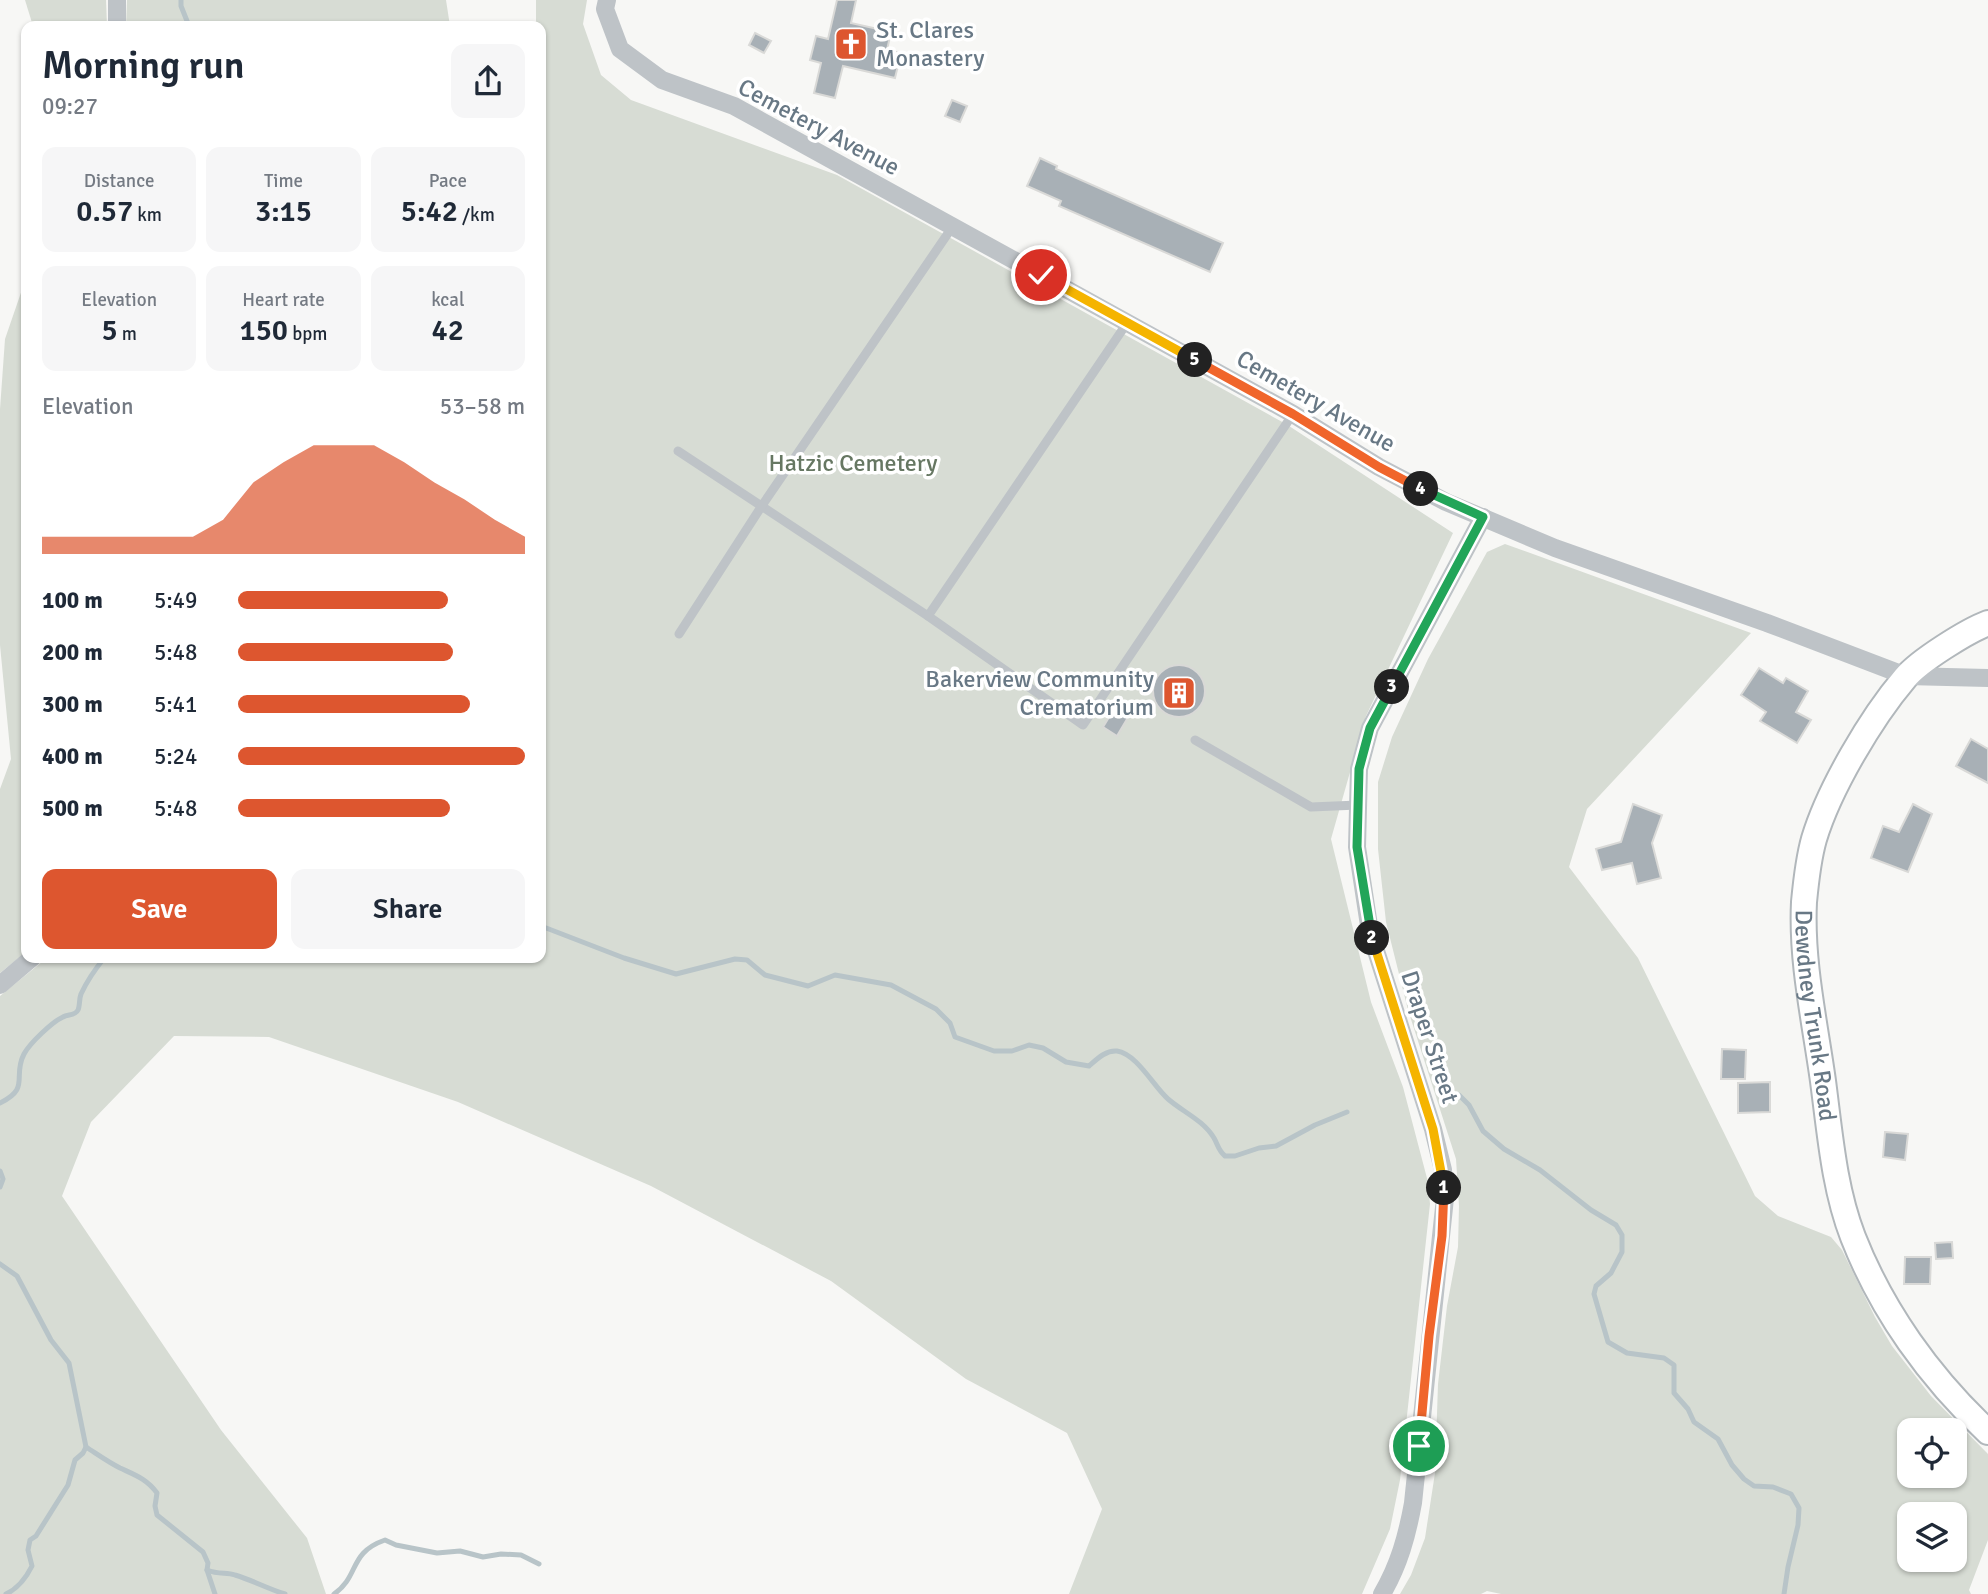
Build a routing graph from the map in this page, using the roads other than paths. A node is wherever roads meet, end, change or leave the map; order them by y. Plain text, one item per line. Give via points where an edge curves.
1 (117, 0) edge
2 (606, 5) edge
3 (117, 21) edge
4 (953, 226) junction
5 (1128, 323) junction
6 (1293, 414) junction
7 (678, 451) dead end
8 (761, 507) junction
9 (1483, 517) junction
10 (928, 616) junction
11 (1988, 622) edge
12 (679, 634) dead end
13 (1906, 676) junction
14 (1988, 678) edge
15 (1195, 740) dead end
16 (1358, 805) junction
17 (26, 963) edge
18 (0, 985) edge
19 (1988, 1432) edge
20 (1381, 1594) edge

1 - 3 street
2 - 4 street, Cemetery Avenue via 620,49 662,80 734,106
4 - 5 street, Cemetery Avenue
4 - 8 lane
5 - 6 street, Cemetery Avenue
5 - 10 lane
6 - 9 street, Cemetery Avenue via 1379,467
6 - 10 lane via 1083,725
7 - 8 lane
8 - 10 lane
8 - 12 lane
9 - 13 street, Cemetery Avenue via 1555,548
9 - 16 street, Draper Street via 1370,728 1359,769
11 - 13 main road, Dewdney Trunk Road via 1969,630
13 - 14 street, Cemetery Avenue
13 - 19 main road, Dewdney Trunk Road via 1851,759 1815,837 1805,891 1804,949 1835,1172 1852,1235 1898,1327 1935,1376
15 - 16 lane via 1311,807
16 - 20 street, Draper Street via 1357,847 1370,932 1433,1129 1445,1198 1413,1503 1400,1559
17 - 18 street

